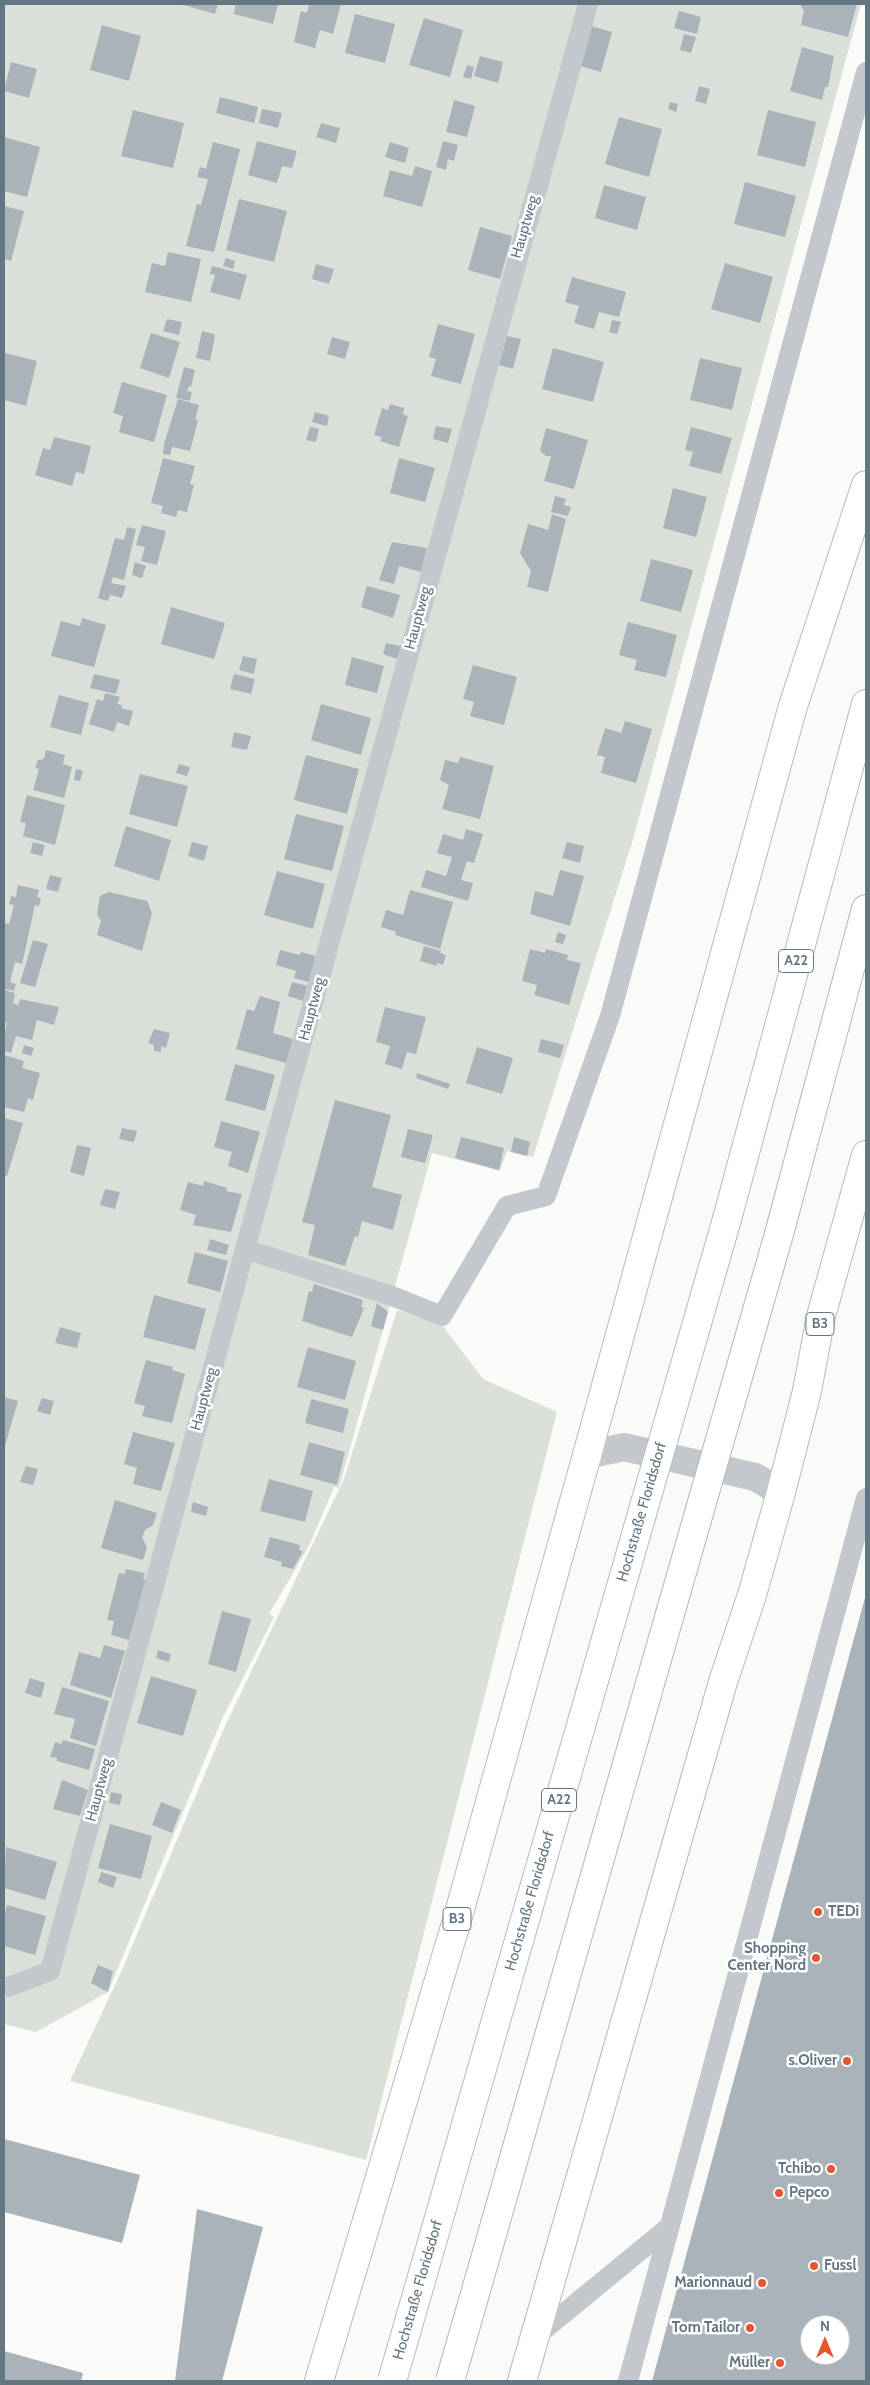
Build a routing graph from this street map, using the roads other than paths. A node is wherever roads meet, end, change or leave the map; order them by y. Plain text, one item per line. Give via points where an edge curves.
1 (588, 4) edge
2 (866, 72) edge
3 (866, 486) edge
4 (866, 704) edge
5 (866, 909) edge
6 (866, 1154) edge
7 (245, 1249) junction
8 (586, 1455) junction
9 (780, 1496) junction
10 (866, 1498) edge
11 (8, 1987) dead end
12 (669, 2227) junction
13 (534, 2337) junction
14 (319, 2381) edge
15 (392, 2381) edge
16 (450, 2381) edge
17 (522, 2381) edge
18 (628, 2381) edge

1 - 7 lane, Hauptweg
2 - 7 lane via 610,1016 546,1196 507,1206 442,1316 392,1296
3 - 8 main road via 793,706
4 - 15 main road, Hochstraße Floridsdorf / A22, bridge via 727,1219
5 - 16 main road, bridge via 779,1234
6 - 9 main road, B3 via 821,1316 807,1391
7 - 11 lane, Hauptweg via 50,1971
8 - 9 street via 624,1447 755,1477
8 - 14 main road, B3 via 457,1920
9 - 13 main road, B3
10 - 12 lane
12 - 13 lane
12 - 18 lane
13 - 17 main road, B3

